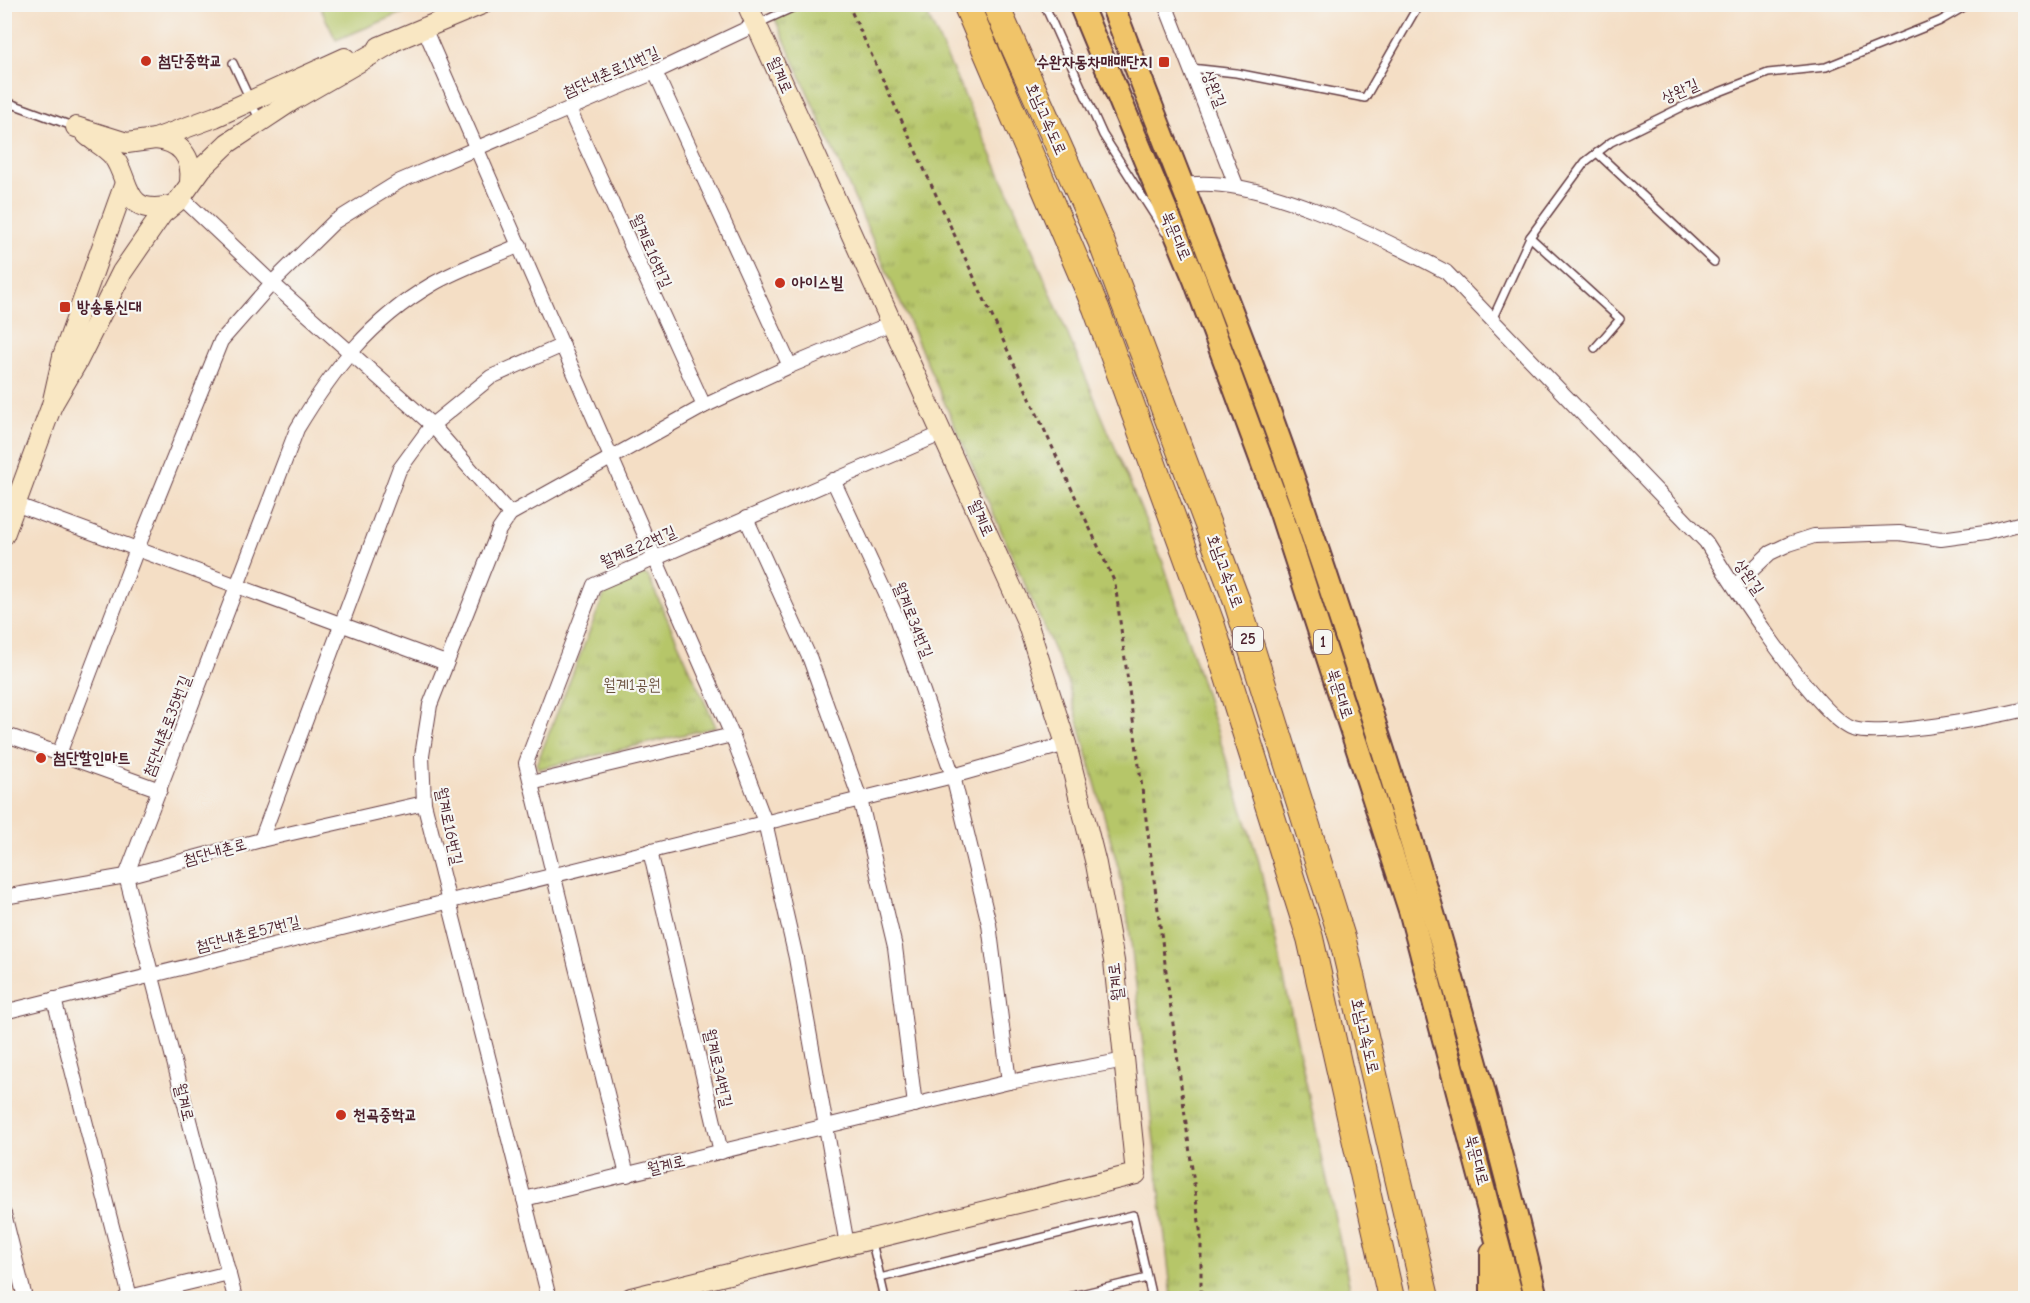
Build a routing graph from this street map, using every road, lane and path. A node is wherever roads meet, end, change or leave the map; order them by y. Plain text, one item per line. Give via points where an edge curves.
1 (482, 4) edge
2 (747, 4) edge
3 (801, 4) edge
4 (848, 4) edge
5 (966, 4) edge
6 (995, 4) edge
7 (1044, 4) edge
8 (1080, 4) edge
9 (1112, 4) edge
10 (1165, 4) edge
11 (1419, 4) edge
12 (1969, 4) edge
13 (757, 24) junction
14 (425, 30) junction
15 (390, 44) junction
16 (233, 63) dead end
17 (1188, 68) junction
18 (655, 72) junction
19 (251, 100) junction
20 (4, 101) edge
21 (569, 109) junction
22 (260, 122) junction
23 (76, 127) junction
24 (149, 140) junction
25 (477, 147) junction
26 (1597, 153) junction
27 (123, 181) junction
28 (1236, 185) junction
29 (1181, 186) junction
30 (180, 195) junction
31 (1530, 237) junction
32 (520, 245) junction
33 (1714, 262) dead end
34 (1195, 280) junction
35 (272, 283) junction
36 (1492, 321) junction
37 (892, 323) junction
38 (563, 345) junction
39 (1594, 348) dead end
40 (349, 351) junction
41 (790, 366) junction
42 (52, 405) junction
43 (704, 406) junction
44 (432, 425) junction
45 (943, 433) junction
46 (611, 458) junction
47 (833, 480) junction
48 (10, 502) edge
49 (510, 514) junction
50 (746, 519) junction
51 (2025, 522) edge
52 (4, 536) edge
53 (137, 549) junction
54 (654, 559) junction
55 (1735, 586) junction
56 (239, 587) junction
57 (341, 625) junction
58 (446, 663) junction
59 (2025, 709) edge
60 (4, 734) edge
61 (732, 735) junction
62 (1066, 744) junction
63 (59, 754) junction
64 (953, 776) junction
65 (531, 783) junction
66 (160, 790) junction
67 (860, 799) junction
68 (424, 803) junction
69 (765, 822) junction
70 (261, 840) junction
71 (650, 851) junction
72 (554, 875) junction
73 (126, 876) junction
74 (4, 897) edge
75 (450, 901) junction
76 (152, 975) junction
77 (54, 999) junction
78 (4, 1012) edge
79 (1125, 1060) junction
80 (1010, 1082) junction
81 (915, 1105) junction
82 (824, 1127) junction
83 (721, 1152) junction
84 (627, 1174) junction
85 (524, 1199) junction
86 (4, 1215) edge
87 (1493, 1222) junction
88 (872, 1239) junction
89 (847, 1245) junction
90 (1527, 1260) junction
91 (229, 1274) junction
92 (880, 1278) junction
93 (1147, 1278) junction
94 (128, 1298) edge
95 (25, 1299) edge
96 (235, 1299) edge
97 (549, 1299) edge
98 (631, 1299) edge
99 (885, 1299) edge
100 (1064, 1299) edge
101 (1152, 1299) edge
102 (1201, 1299) edge
103 (1391, 1299) edge
104 (1426, 1299) edge
105 (1492, 1299) edge
106 (1512, 1299) edge
107 (1536, 1299) edge
108 (1542, 1299) edge

1 - 14 street
2 - 13 street, 월계로
3 - 13 lane
4 - 102 path via 1115,583 1201,1237
5 - 103 highway, 호남고속도로 / 25 via 1096,308 1211,623 1310,938
6 - 104 highway, 호남고속도로 / 25 via 1101,241 1237,602 1343,941
7 - 34 lane via 1103,135
8 - 34 main road, 북문대로 / 1
9 - 29 main road, 북문대로 / 1
10 - 17 street, 상완길
11 - 17 lane via 1365,98 1236,73
12 - 26 lane, 상완길 via 1940,21 1826,67 1768,73 1686,105 1611,142
13 - 18 street, 첨단내촌로11번길
13 - 37 street, 월계로
14 - 15 street
14 - 25 street
15 - 19 street via 338,60
15 - 22 street
16 - 19 lane
17 - 28 street, 상완길
18 - 21 street, 첨단내촌로11번길
18 - 41 street
19 - 22 lane
19 - 24 street
20 - 23 lane
21 - 25 street, 첨단내촌로11번길
21 - 43 street, 월계로16번길
22 - 30 street via 228,143
23 - 24 street via 127,143
23 - 27 street via 113,156
24 - 27 street via 127,155
24 - 30 street via 176,144 184,152 189,161
25 - 32 street
25 - 35 street, 첨단내촌로11번길 via 400,181 334,222
26 - 31 lane, 상완길 via 1585,162
26 - 33 lane
27 - 30 street via 130,196 148,207
27 - 42 street via 63,356
28 - 29 street, 상완길 via 1201,182
28 - 36 street, 상완길 via 1277,196 1402,248 1446,272
29 - 90 main road, 북문대로 / 1 via 1244,342 1298,493 1429,896
30 - 35 street
30 - 42 street via 122,272
31 - 36 lane, 상완길
31 - 39 lane via 1620,319
32 - 38 street
32 - 40 street via 432,284 390,312
34 - 87 main road, 북문대로 / 1 via 1281,513 1410,910
35 - 40 street
35 - 53 street via 221,341
36 - 55 street, 상완길 via 1676,508 1706,542
37 - 41 street
37 - 45 street, 월계로
38 - 44 street via 491,377
38 - 46 street
40 - 44 street
40 - 56 street, 첨단내촌로35번길 via 297,429
41 - 43 street
42 - 48 street
43 - 46 street
44 - 49 street
44 - 57 street via 399,470
45 - 47 street, 월계로22번길
45 - 62 street, 월계로 via 1026,620
46 - 49 street
46 - 54 street
47 - 50 street, 월계로22번길
47 - 64 street, 월계로34번길 via 897,618
48 - 52 street
48 - 53 street
49 - 58 street, 월계로16번길 via 499,530
50 - 54 street, 월계로22번길
50 - 67 street via 810,659
51 - 55 street via 1985,533 1941,538 1899,533 1814,537 1770,553
53 - 56 street
53 - 63 street
54 - 61 street
54 - 65 street, 월계로22번길 via 594,585 526,763
55 - 59 street, 상완길 via 1814,696 1833,716 1854,729 1889,730
56 - 57 street
56 - 66 street, 첨단내촌로35번길
57 - 58 street
57 - 70 street
58 - 68 street, 월계로16번길 via 430,705 424,746
60 - 63 street
61 - 65 street
61 - 69 street
62 - 64 street
62 - 79 street, 월계로 via 1096,864 1114,961
63 - 66 street
64 - 67 street
64 - 80 street, 월계로34번길 via 989,924
65 - 72 street, 월계로22번길
66 - 73 street, 첨단내촌로35번길
67 - 69 street
67 - 81 street via 896,946
68 - 70 street, 첨단내촌로
68 - 75 street, 월계로16번길
69 - 71 street
69 - 82 street via 796,958
70 - 73 street, 첨단내촌로
71 - 72 street
71 - 83 street, 월계로34번길
72 - 75 street
72 - 84 street
73 - 74 street, 첨단내촌로
73 - 76 street, 월계로
75 - 76 street, 첨단내촌로57번길
75 - 85 street, 월계로16번길
76 - 77 street, 첨단내촌로57번길
76 - 91 street, 월계로
77 - 78 street, 첨단내촌로57번길
77 - 94 street
79 - 80 street, 월계로
79 - 88 street, 월계로 via 1136,1174
80 - 81 street, 월계로
81 - 82 street, 월계로
82 - 83 street, 월계로
82 - 89 street
83 - 84 street, 월계로
84 - 85 street, 월계로
85 - 97 street, 월계로16번길
86 - 95 street
87 - 105 main road
87 - 106 main road, 북문대로 / 1
88 - 89 street, 월계로
88 - 92 lane
89 - 98 street, 월계로
90 - 107 main road, 북문대로 / 1
90 - 108 main road
91 - 94 street
91 - 96 street, 월계로
92 - 93 lane via 1132,1215
92 - 99 lane
93 - 100 lane
93 - 101 lane

